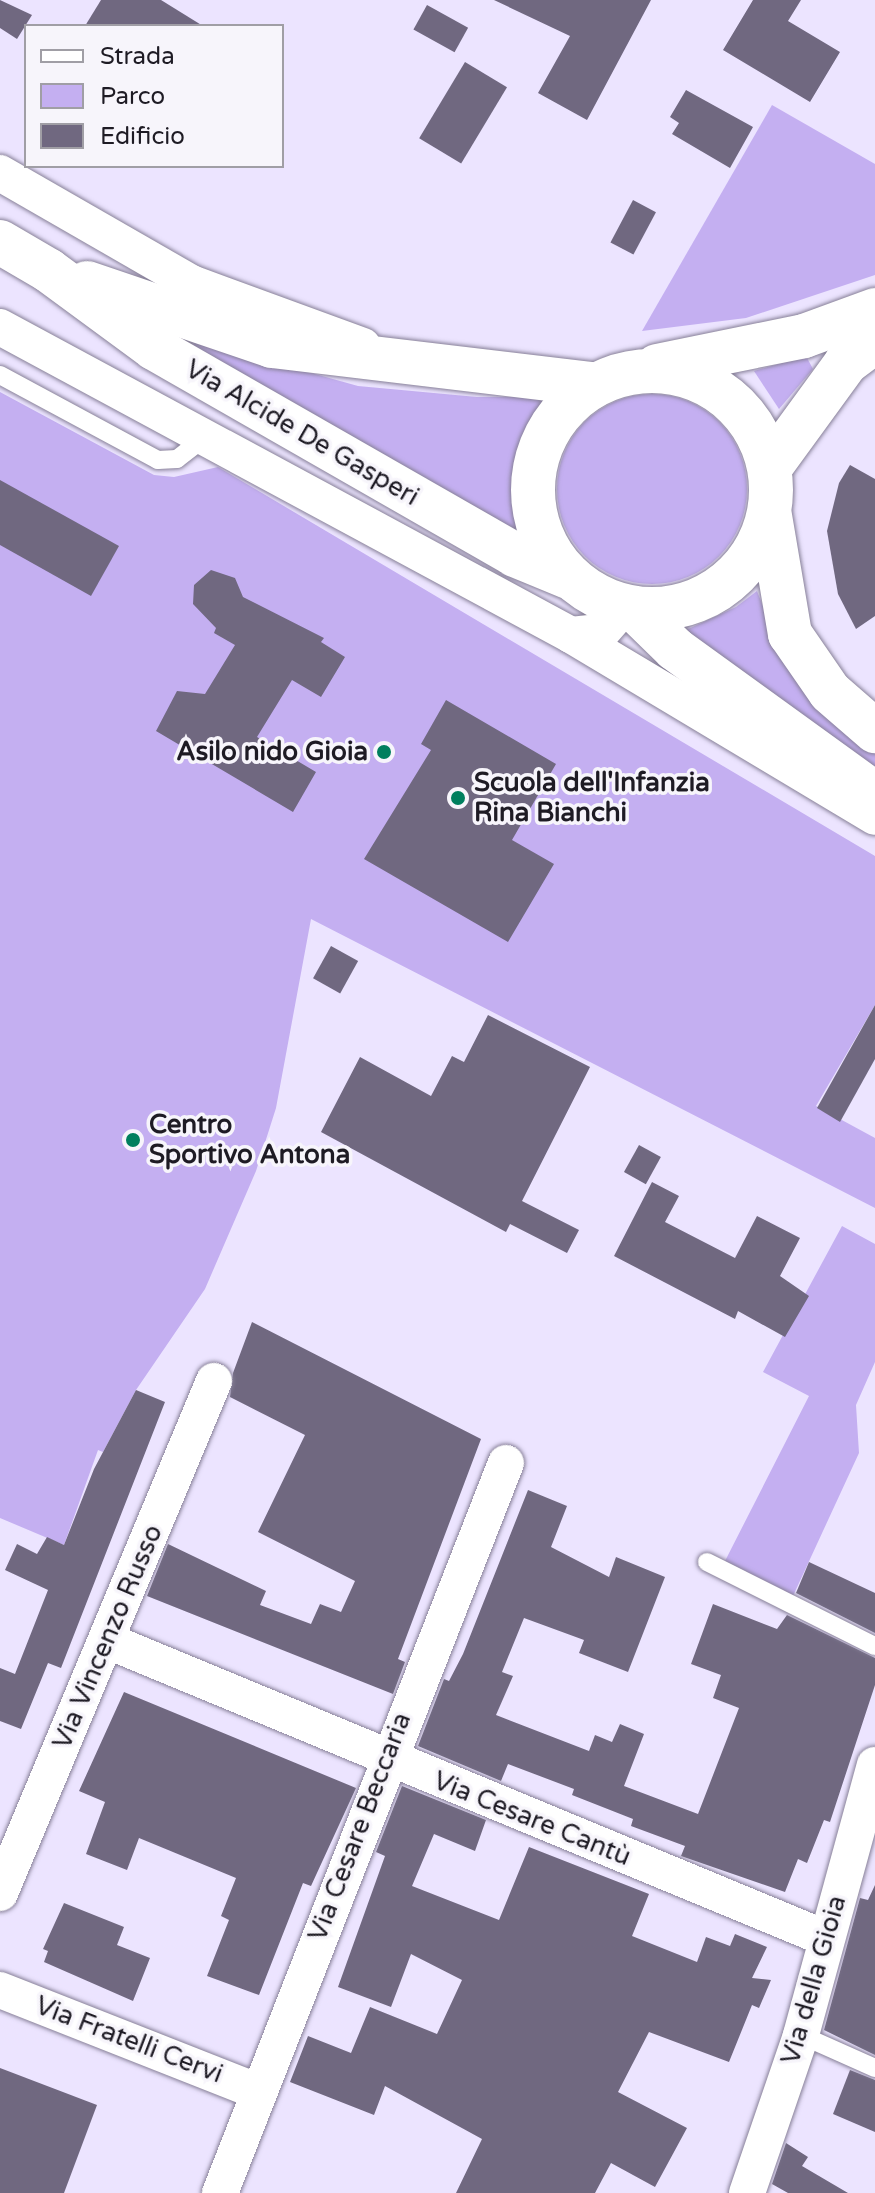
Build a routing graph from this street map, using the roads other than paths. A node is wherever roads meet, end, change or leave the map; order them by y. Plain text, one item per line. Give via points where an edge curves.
1 (0, 173) edge
2 (0, 242) edge
3 (48, 270) junction
4 (875, 310) edge
5 (0, 327) edge
6 (875, 341) edge
7 (424, 368) junction
8 (650, 368) junction
9 (0, 375) edge
10 (592, 384) junction
11 (204, 438) junction
12 (771, 466) junction
13 (770, 516) junction
14 (568, 577) junction
15 (628, 609) junction
16 (571, 635) junction
17 (875, 731) edge
18 (875, 794) edge
19 (875, 817) edge
20 (214, 1381) dead end
21 (506, 1463) dead end
22 (707, 1562) dead end
23 (108, 1641) junction
24 (875, 1646) edge
25 (387, 1759) junction
26 (875, 1765) edge
27 (0, 1893) edge
28 (825, 1938) junction
29 (0, 1990) edge
30 (801, 2035) junction
31 (875, 2068) edge
32 (257, 2091) junction
33 (220, 2193) edge
34 (747, 2193) edge

1 - 7 street via 191,283
2 - 3 main road, Via Alcide De Gasperi
3 - 7 main road, Via Alcide De Gasperi via 272,346
3 - 14 main road, Via Alcide De Gasperi via 154,348 515,555
4 - 8 main road via 804,336 721,349
5 - 11 street
6 - 12 main road via 846,363
7 - 10 main road, Via Alcide De Gasperi
8 - 10 main road, Via Alcide De Gasperi
8 - 12 main road, Via Alcide De Gasperi via 704,380 748,415
9 - 11 lane via 158,460 177,459
10 - 14 main road, Via Alcide De Gasperi via 551,422 532,475 538,531
11 - 16 street
12 - 13 main road, Via Alcide De Gasperi
13 - 15 main road, Via Alcide De Gasperi via 752,557 720,589 679,607
13 - 17 main road via 790,634 830,692
14 - 15 main road, Via Alcide De Gasperi
15 - 16 street via 602,632
15 - 18 main road
16 - 19 street
20 - 23 street, Via Vincenzo Russo
21 - 25 street, Via Cesare Beccaria
22 - 24 lane
23 - 25 street, Via Cesare Cantù
23 - 27 street, Via Vincenzo Russo
25 - 28 street, Via Cesare Cantù
25 - 32 street, Via Cesare Beccaria
26 - 28 street, Via della Gioia
28 - 30 street, Via della Gioia
29 - 32 street, Via Fratelli Cervi
30 - 31 lane
30 - 34 street, Via della Gioia
32 - 33 street, Via Cesare Beccaria

